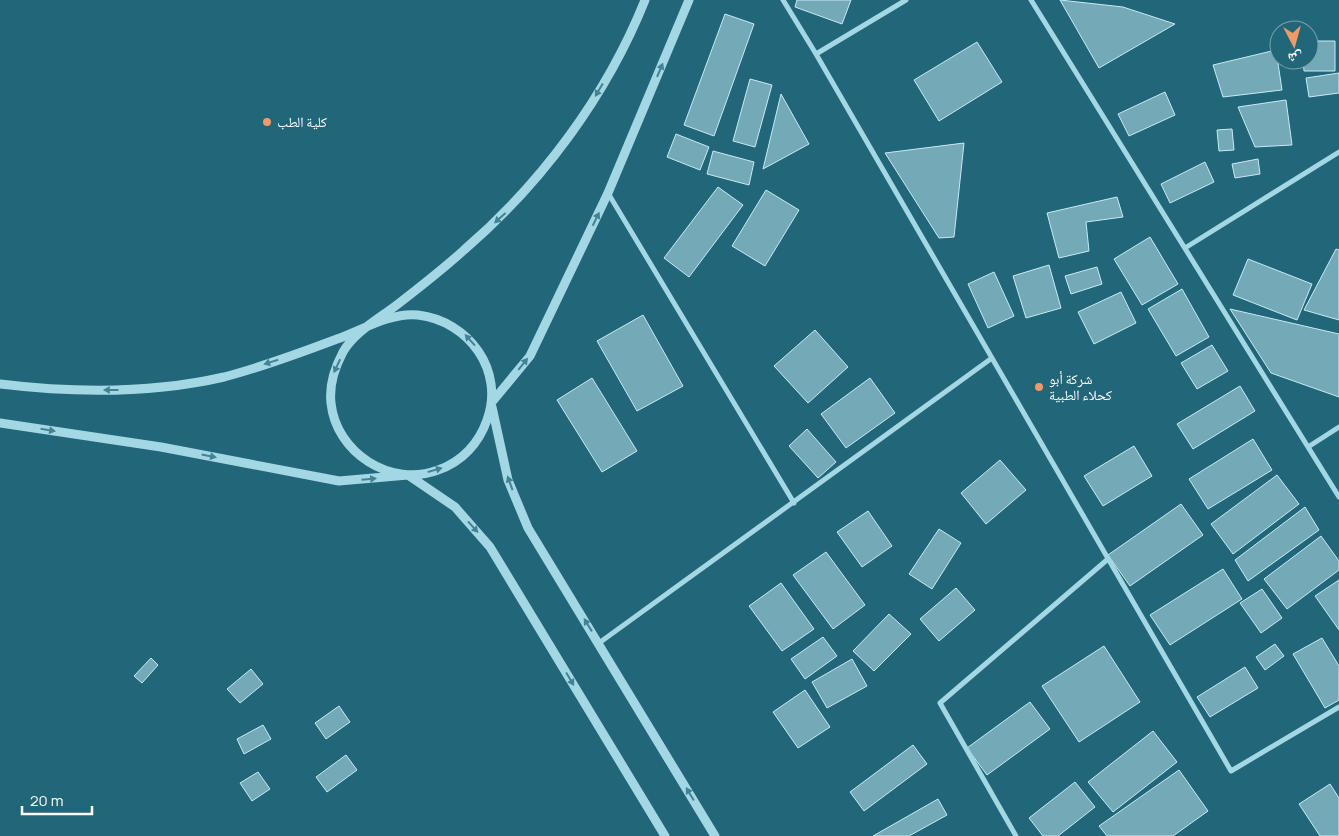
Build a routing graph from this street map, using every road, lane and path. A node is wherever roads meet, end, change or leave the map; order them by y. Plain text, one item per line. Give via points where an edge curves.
1 (645, 0) edge
2 (690, 0) edge
3 (782, 0) edge
4 (906, 0) edge
5 (1032, 0) edge
6 (816, 54) junction
7 (1339, 152) edge
8 (608, 194) junction
9 (1185, 248) junction
10 (366, 328) junction
11 (992, 358) junction
12 (0, 384) edge
13 (492, 405) junction
14 (0, 423) edge
15 (1339, 427) edge
16 (1308, 447) junction
17 (408, 475) junction
18 (1339, 497) edge
19 (794, 503) junction
20 (1108, 559) junction
21 (599, 643) junction
22 (1339, 707) edge
23 (665, 836) edge
24 (715, 836) edge
25 (1016, 836) edge

1 -> 10 street via 599,90 556,153 514,204 464,250
8 -> 2 street
3 - 6 street
4 - 6 street
5 - 9 street
6 - 11 street
7 - 9 street
13 -> 8 street via 530,356
8 - 19 street
9 - 16 street
10 -> 12 street via 222,377 132,390 55,390
13 -> 10 street via 490,376 480,352 463,333 441,320 416,314 390,317
10 -> 17 street via 345,348 333,374 331,403 339,431 356,454 380,469
11 - 19 street
11 - 20 street
17 -> 13 street via 437,471 463,457 482,434
21 -> 13 street via 528,528 508,480
14 -> 17 street via 161,447 339,481
15 - 16 street
16 - 18 street
17 -> 23 street via 455,507 490,547
19 - 21 street
20 - 22 street via 1231,771
20 - 25 street via 940,703
24 -> 21 street

